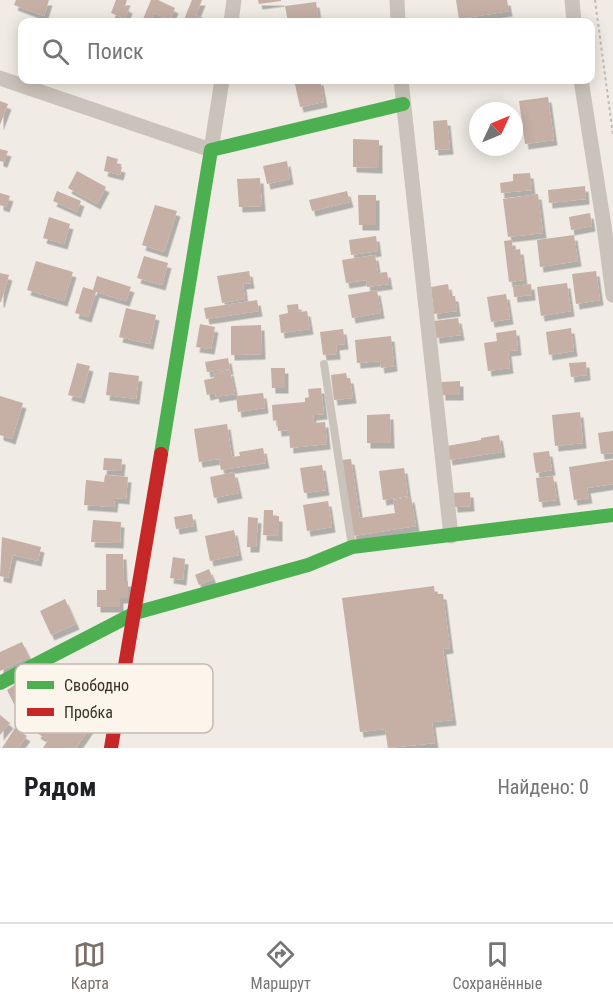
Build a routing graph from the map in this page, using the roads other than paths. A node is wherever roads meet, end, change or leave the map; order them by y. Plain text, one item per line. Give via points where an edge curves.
1 (234, 0) edge
2 (397, 0) edge
3 (572, 0) edge
4 (232, 18) edge
5 (398, 18) edge
6 (574, 18) edge
7 (0, 78) edge
8 (221, 84) edge
9 (401, 84) edge
10 (582, 84) edge
11 (403, 104) junction
12 (211, 150) junction
13 (609, 225) edge
14 (613, 295) edge
15 (324, 363) dead end
16 (613, 515) edge
17 (451, 536) junction
18 (352, 548) junction
19 (135, 613) junction
20 (37, 664) edge
21 (126, 664) edge
22 (15, 675) edge
23 (0, 683) edge
24 (114, 733) edge
25 (111, 748) edge

1 - 4 street
2 - 5 street
3 - 6 street
7 - 12 street
8 - 12 street
9 - 11 street
10 - 13 street
11 - 12 street
11 - 17 street
12 - 19 street
13 - 14 street
15 - 18 lane
16 - 17 street
17 - 18 street
18 - 19 street via 308,565
19 - 20 street
19 - 21 street
22 - 23 street
24 - 25 street

